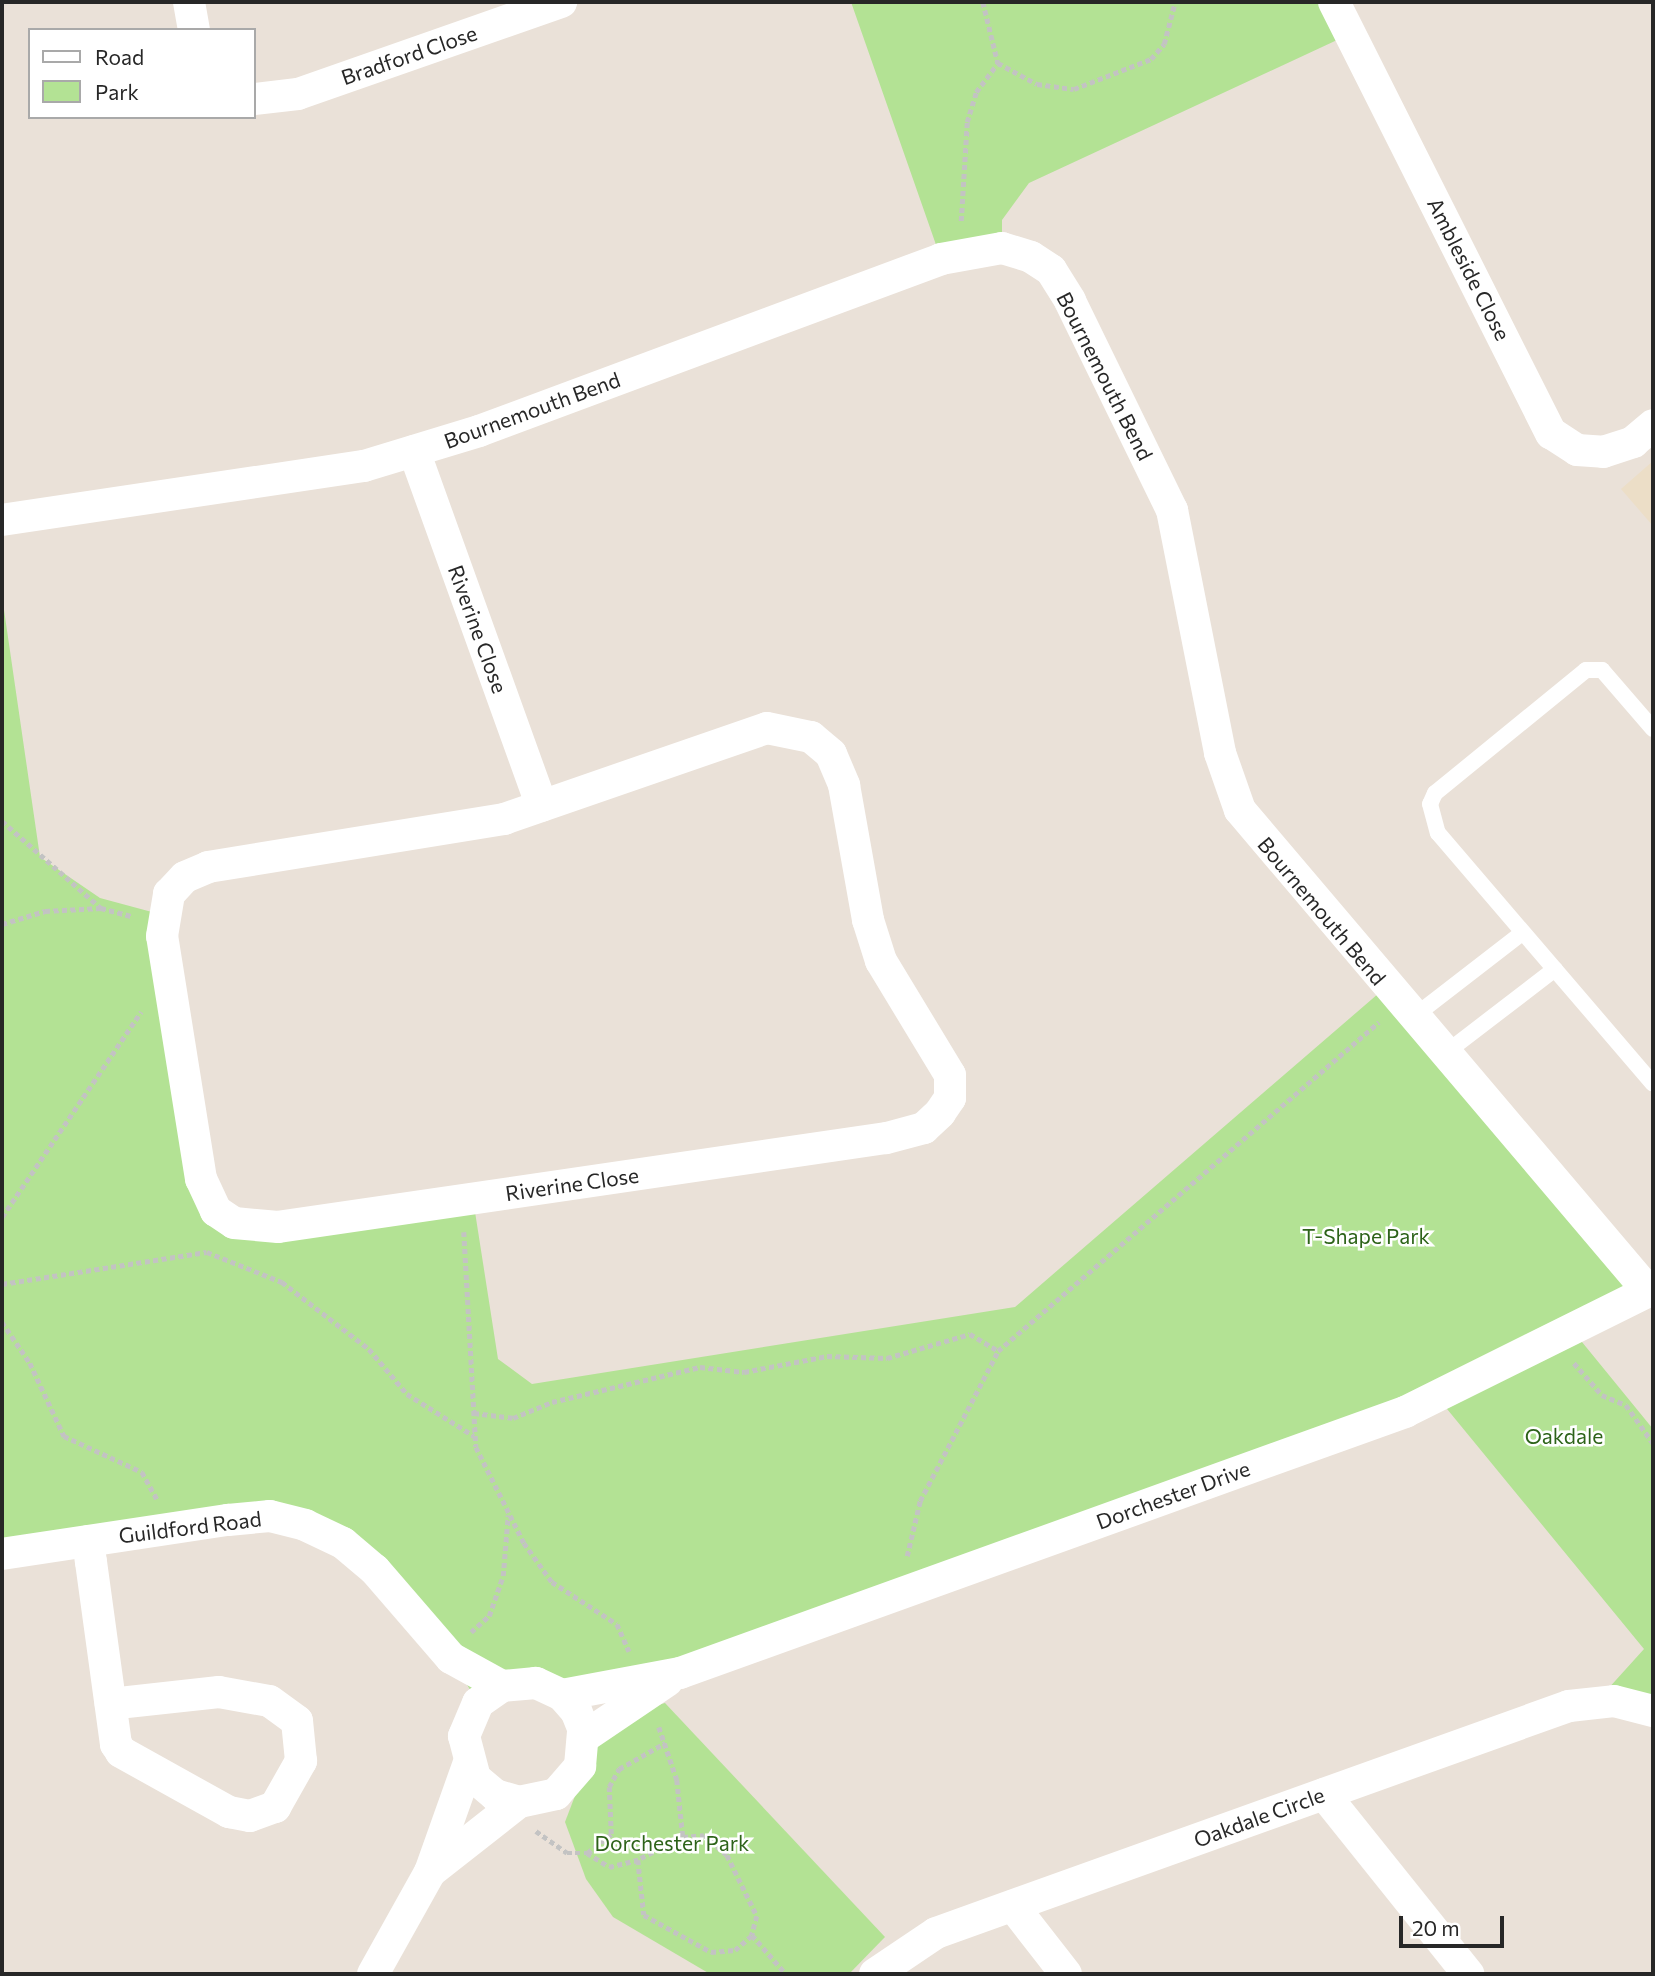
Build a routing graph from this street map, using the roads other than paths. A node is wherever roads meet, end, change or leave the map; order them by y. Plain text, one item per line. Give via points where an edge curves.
1 (189, 2) edge
2 (561, 2) edge
3 (1334, 2) edge
4 (194, 28) edge
5 (256, 99) edge
6 (1653, 425) edge
7 (414, 451) junction
8 (2, 520) edge
9 (1653, 729) edge
10 (542, 806) junction
11 (1522, 933) junction
12 (1555, 969) junction
13 (1406, 1011) junction
14 (1443, 1055) junction
15 (1653, 1084) edge
16 (1651, 1290) edge
17 (88, 1541) junction
18 (2, 1554) edge
19 (449, 1656) junction
20 (502, 1686) junction
21 (645, 1687) junction
22 (562, 1695) junction
23 (111, 1704) junction
24 (1653, 1711) edge
25 (467, 1721) junction
26 (584, 1737) junction
27 (468, 1765) junction
28 (1324, 1794) junction
29 (519, 1802) junction
30 (430, 1872) junction
31 (1013, 1906) junction
32 (373, 1974) edge
33 (876, 1974) edge
34 (1066, 1974) edge
35 (1468, 1974) edge

1 - 4 street
2 - 5 street, Bradford Close via 298,94
3 - 6 street, Ambleside Close via 1551,433 1577,450 1603,452 1633,442
7 - 8 street, Bournemouth Bend via 364,466
7 - 10 street, Riverine Close
7 - 13 street, Bournemouth Bend via 974,250 1002,248 1031,257 1051,270 1070,301 1172,510 1220,753 1240,810
9 - 11 lane via 1602,670 1586,670 1435,793 1431,811 1438,833
10 - 10 street, Riverine Close via 463,828 208,867 185,877 169,894 162,925 168,971 201,1180 216,1211 234,1223 278,1227 910,1133 940,1114 950,1098 950,1075 939,1050 881,961 867,920 844,785 831,754 811,737 767,728
11 - 12 lane
11 - 13 lane
12 - 14 lane
12 - 15 lane
13 - 14 street, Bournemouth Bend
14 - 16 street, Bournemouth Bend
16 - 21 street, Dorchester Drive via 1405,1412
17 - 18 street, Guildford Road
17 - 19 street, Guildford Road via 270,1516 305,1525 343,1544 375,1570
17 - 23 street
19 - 20 street, Guildford Road
19 - 25 street, Guildford Road
20 - 22 street via 537,1683
20 - 25 street via 478,1703
21 - 22 street, Dorchester Drive
21 - 26 street, Dorchester Drive
22 - 26 street via 576,1711
23 - 23 street via 121,1752 229,1812 250,1816 275,1807 301,1761 297,1721 269,1701 219,1692
24 - 28 street, Oakdale Circle via 1614,1701 1569,1706
25 - 27 street
26 - 29 street via 580,1766 570,1782 538,1801
27 - 29 street via 495,1795
27 - 30 street
28 - 31 street, Oakdale Circle
28 - 35 street
29 - 30 street
30 - 32 street
31 - 33 street, Oakdale Circle via 936,1933
31 - 34 street

